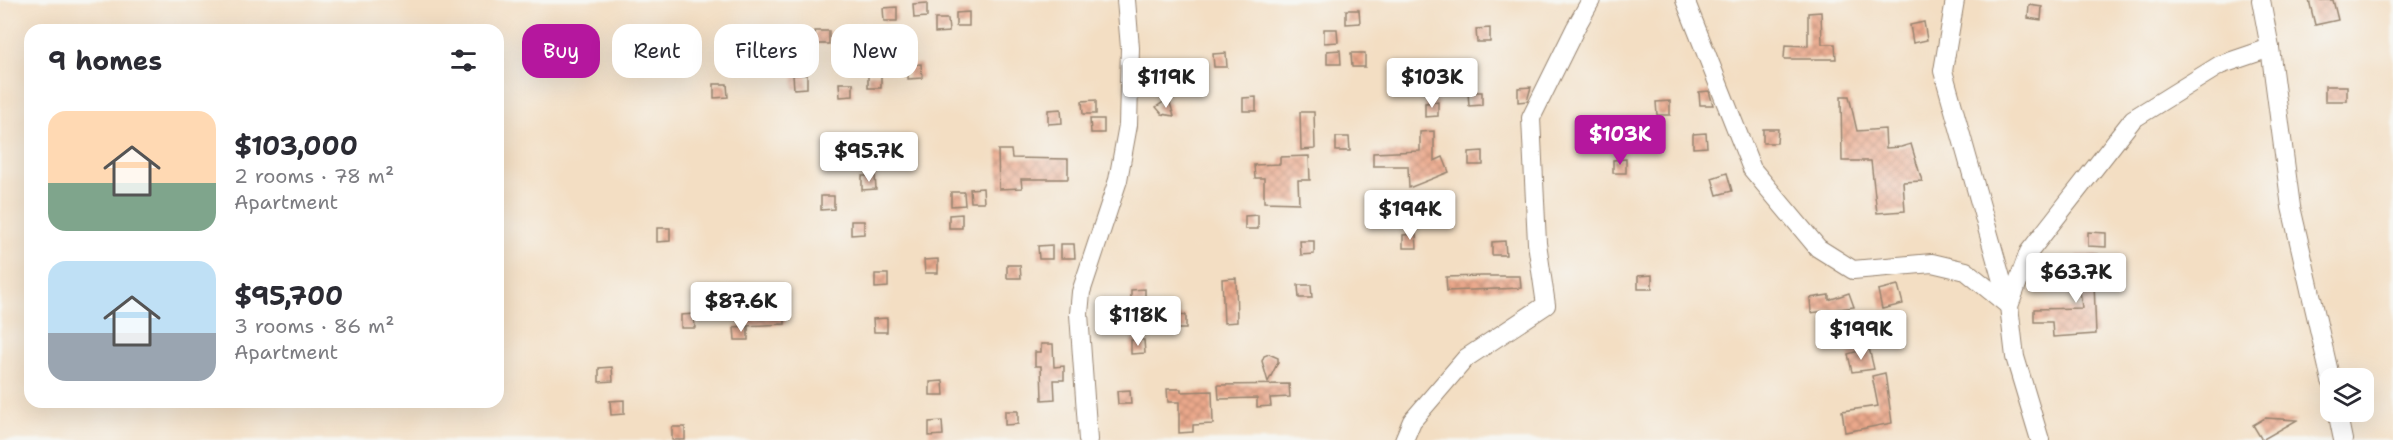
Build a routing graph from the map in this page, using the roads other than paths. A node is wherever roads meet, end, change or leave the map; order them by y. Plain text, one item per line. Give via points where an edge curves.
1 (1126, 0) edge
2 (1591, 0) edge
3 (1685, 0) edge
4 (1955, 0) edge
5 (2261, 0) edge
6 (2270, 48) junction
7 (2009, 306) junction
8 (2328, 368) edge
9 (2339, 422) edge
10 (1088, 440) edge
11 (1404, 440) edge
12 (2040, 440) edge
13 (2343, 440) edge

1 - 10 street via 1130,48 1128,125 1118,180 1081,292 1079,314
2 - 11 street via 1531,118 1537,243 1546,305 1466,358 1412,421
3 - 7 street via 1752,169 1818,248 1853,270 1932,263 1966,271
4 - 7 street via 1943,71
5 - 6 street
6 - 7 street via 2220,65 2133,119 2029,252
6 - 8 street via 2291,207
7 - 12 street via 2015,357
9 - 13 street

